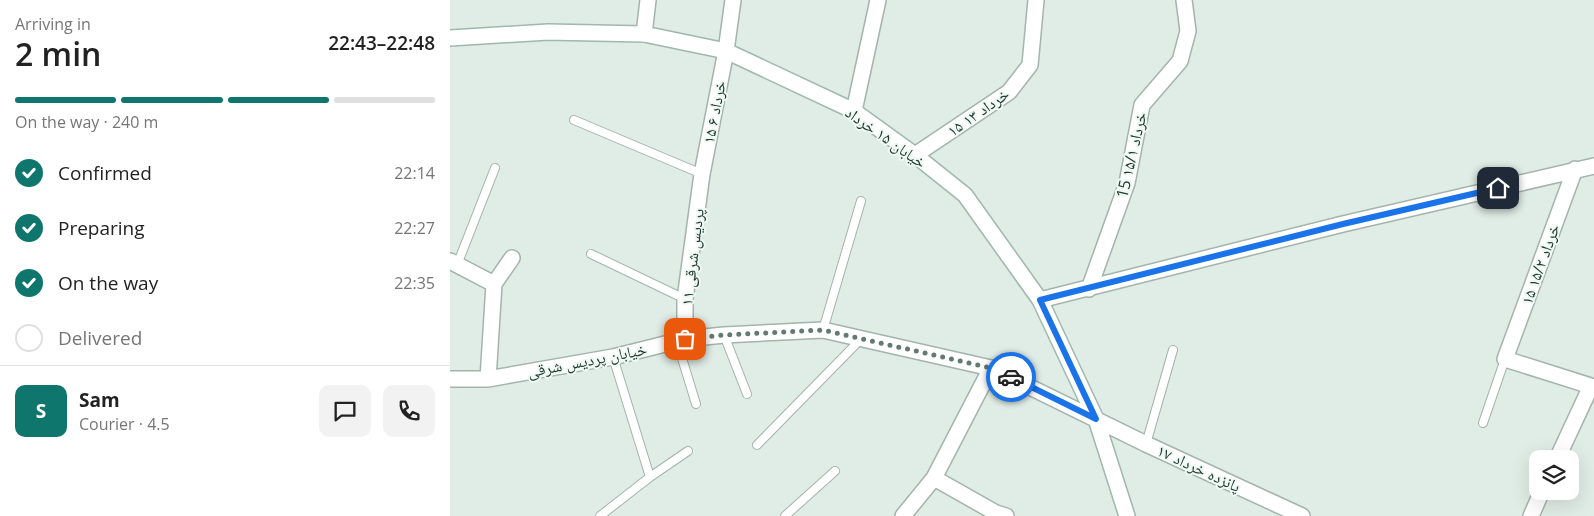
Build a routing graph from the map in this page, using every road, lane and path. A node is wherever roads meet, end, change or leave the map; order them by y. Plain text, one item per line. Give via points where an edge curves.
1 (648, 0) edge
2 (733, 0) edge
3 (878, 0) edge
4 (1036, 0) edge
5 (1184, 0) edge
6 (644, 34) junction
7 (450, 38) edge
8 (726, 50) junction
9 (854, 111) junction
10 (574, 120) dead end
11 (916, 155) junction
12 (1594, 166) edge
13 (496, 168) dead end
14 (1575, 169) junction
15 (702, 174) junction
16 (861, 202) dead end
17 (591, 254) dead end
18 (512, 258) dead end
19 (453, 263) edge
20 (494, 284) junction
21 (1089, 289) junction
22 (685, 299) junction
23 (1040, 300) junction
24 (823, 330) junction
25 (724, 335) junction
26 (861, 339) junction
27 (681, 341) junction
28 (1173, 350) dead end
29 (613, 357) junction
30 (1505, 359) junction
31 (991, 368) junction
32 (450, 379) edge
33 (488, 379) junction
34 (1593, 384) edge
35 (747, 394) dead end
36 (696, 404) dead end
37 (1096, 419) junction
38 (1483, 423) dead end
39 (1146, 444) junction
40 (756, 445) dead end
41 (1561, 450) edge
42 (688, 451) dead end
43 (835, 472) dead end
44 (650, 477) junction
45 (934, 478) junction
46 (1538, 500) edge
47 (1272, 510) edge
48 (600, 516) edge
49 (785, 516) edge
50 (903, 516) edge
51 (1006, 516) edge
52 (1127, 516) edge
53 (1302, 516) edge
54 (1531, 516) edge

1 - 6 street
2 - 8 street, ۱۵ خرداد ۶
3 - 9 street
4 - 11 street, ۱۵ خرداد ۱۳ via 1030,65 1009,92
5 - 21 street, 15 خرداد ۱۵/۱ via 1188,31 1180,60 1142,105 1127,184
6 - 7 street, خیابان ۱۵ خرداد via 548,32
6 - 8 street, خیابان ۱۵ خرداد
8 - 9 street, خیابان ۱۵ خرداد
8 - 15 street, ۱۵ خرداد ۶
9 - 11 street, خیابان ۱۵ خرداد
10 - 15 lane
11 - 23 street, خیابان ۱۵ خرداد via 964,195
12 - 14 street
13 - 19 lane
14 - 21 street
14 - 30 street, ۱۵ خرداد ۱۵/۲
15 - 22 street, پردیس شرقی ۱۱
16 - 24 lane
17 - 22 lane
18 - 20 street
19 - 20 street
20 - 33 street
21 - 23 street
22 - 27 street, پردیس شرقی ۱۱
23 - 37 street, خیابان ۱۵ خرداد
24 - 25 street, خیابان پردیس شرقی
24 - 26 street, خیابان پردیس شرقی
25 - 27 street, خیابان پردیس شرقی
25 - 35 lane
26 - 31 street, خیابان پردیس شرقی
26 - 40 lane
27 - 29 street, خیابان پردیس شرقی
27 - 36 lane
28 - 39 lane
29 - 33 street, خیابان پردیس شرقی
29 - 44 lane
30 - 34 street
30 - 38 lane
31 - 37 street, خیابان پردیس شرقی
31 - 45 street
32 - 33 street, خیابان پردیس شرقی
34 - 41 street
37 - 39 street, پانزده خرداد ۱۷
37 - 52 street, خیابان ۱۵ خرداد
39 - 47 street, پانزده خرداد ۱۷
42 - 44 lane
43 - 49 lane
44 - 48 lane
45 - 50 street
45 - 51 street
46 - 54 street
47 - 53 street, پانزده خرداد ۱۷

